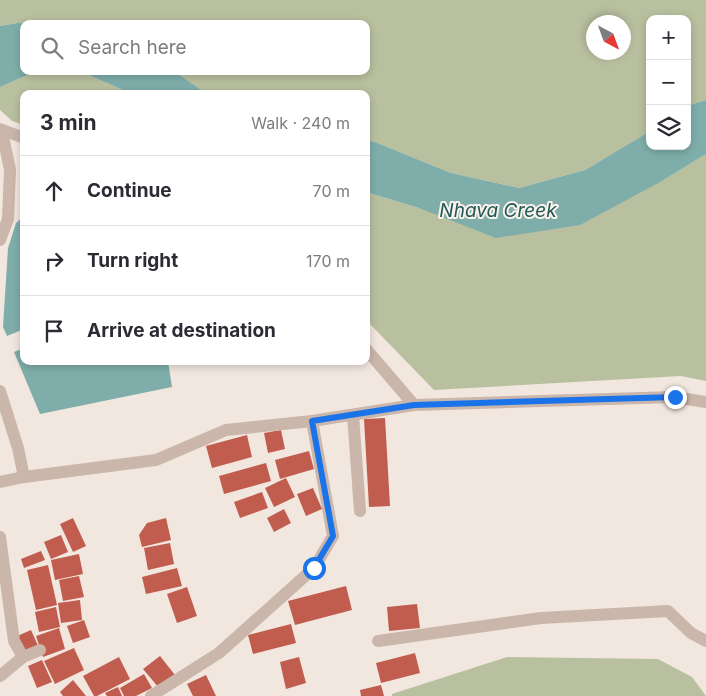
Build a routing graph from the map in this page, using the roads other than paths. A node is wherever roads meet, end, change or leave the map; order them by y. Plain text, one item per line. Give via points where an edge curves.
1 (1, 130) edge
2 (20, 137) edge
3 (0, 240) edge
4 (370, 354) edge
5 (0, 391) edge
6 (706, 402) edge
7 (414, 405) junction
8 (353, 415) junction
9 (312, 421) junction
10 (24, 477) junction
11 (0, 482) edge
12 (360, 511) dead end
13 (0, 537) edge
14 (378, 641) dead end
15 (706, 641) edge
16 (40, 650) dead end
17 (23, 657) junction
18 (0, 676) edge
19 (151, 696) edge

1 - 2 street
1 - 3 street via 10,170 8,218
4 - 7 street
5 - 10 street
6 - 7 street via 675,397
7 - 8 street
8 - 9 street
8 - 12 street
9 - 10 street via 226,430 156,460
9 - 19 street via 333,536 314,568 219,653
10 - 11 street
13 - 17 street via 14,641
14 - 15 street via 541,618 668,611 691,633
16 - 17 street
17 - 18 street

